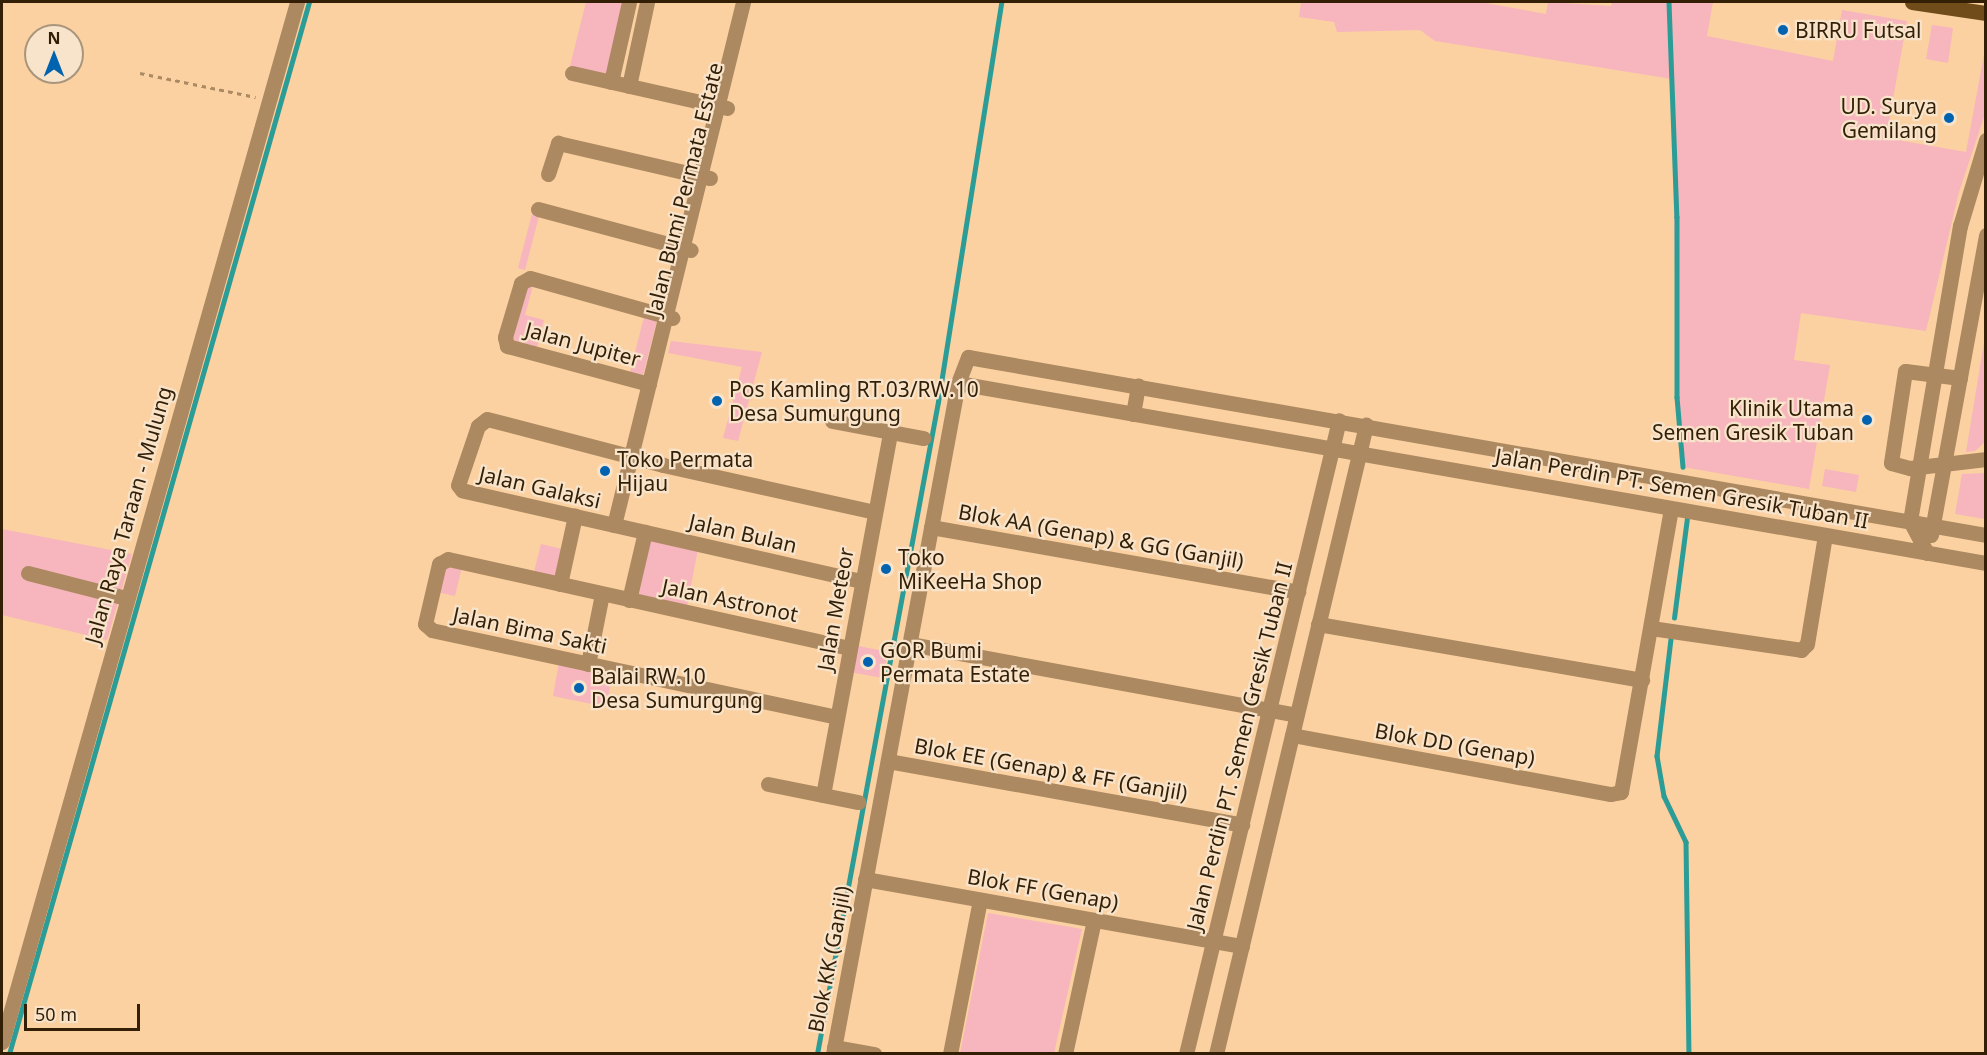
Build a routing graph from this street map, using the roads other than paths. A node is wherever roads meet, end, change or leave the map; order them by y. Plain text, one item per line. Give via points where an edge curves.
1 (297, 2) edge
2 (629, 2) edge
3 (647, 2) edge
4 (1912, 2) edge
5 (747, 7) edge
6 (1986, 13) edge
7 (572, 73) dead end
8 (611, 81) junction
9 (629, 86) junction
10 (723, 107) junction
11 (1986, 140) edge
12 (548, 174) dead end
13 (705, 177) junction
14 (538, 209) dead end
15 (1960, 226) junction
16 (1986, 229) edge
17 (1986, 235) edge
18 (686, 249) junction
19 (669, 317) junction
20 (1935, 374) junction
21 (1959, 378) junction
22 (958, 383) junction
23 (649, 384) junction
24 (1138, 385) junction
25 (1132, 414) junction
26 (1339, 420) junction
27 (832, 421) dead end
28 (1366, 425) junction
29 (890, 432) junction
30 (923, 438) dead end
31 (1332, 449) junction
32 (1359, 453) junction
33 (632, 456) junction
34 (1986, 459) edge
35 (1944, 465) junction
36 (1919, 467) junction
37 (1612, 468) junction
38 (1607, 496) junction
39 (1779, 498) junction
40 (1671, 508) junction
41 (875, 512) junction
42 (576, 516) junction
43 (1910, 521) junction
44 (614, 525) junction
45 (1933, 525) junction
46 (1775, 526) junction
47 (932, 527) junction
48 (645, 532) junction
49 (1825, 535) junction
50 (1986, 535) edge
51 (1928, 553) junction
52 (1986, 563) edge
53 (28, 573) dead end
54 (861, 581) junction
55 (560, 584) junction
56 (432, 592) joint
57 (1298, 592) junction
58 (602, 594) junction
59 (126, 598) junction
60 (629, 600) junction
61 (1318, 624) junction
62 (1651, 628) junction
63 (910, 644) junction
64 (849, 648) junction
65 (588, 664) junction
66 (1642, 680) junction
67 (1270, 710) junction
68 (1297, 715) junction
69 (837, 717) junction
70 (1292, 735) junction
71 (888, 761) junction
72 (768, 784) dead end
73 (824, 795) junction
74 (858, 802) dead end
75 (1242, 825) junction
76 (866, 879) junction
77 (980, 900) junction
78 (1094, 920) junction
79 (1214, 941) junction
80 (1242, 946) junction
81 (2, 1042) edge
82 (834, 1050) edge
83 (874, 1053) edge
84 (950, 1053) edge
85 (1065, 1053) edge
86 (1186, 1053) edge
87 (1216, 1053) edge

1 - 59 street, Jalan Raya Taraan - Mulung
2 - 8 street
3 - 9 street
4 - 6 main road
5 - 10 street, Jalan Bumi Permata Estate
7 - 8 street
8 - 9 street
9 - 10 street
10 - 13 street, Jalan Bumi Permata Estate
11 - 15 street
12 - 13 street via 558,143
13 - 18 street, Jalan Bumi Permata Estate
14 - 18 street
15 - 16 street
15 - 20 street
17 - 21 street
18 - 19 street, Jalan Bumi Permata Estate
19 - 23 street, Jalan Bumi Permata Estate
19 - 23 street, Jalan Jupiter via 527,278 521,283 505,337 507,346
20 - 21 street
20 - 36 street
20 - 36 street via 1908,370 1904,375 1891,463
21 - 35 street
22 - 24 street, Jalan Perdin PT. Semen Gresik Tuban II via 964,361 974,356
22 - 25 street, Jalan Perdin PT. Semen Gresik Tuban II
22 - 47 street, Blok KK (Ganjil)
23 - 33 street, Jalan Bumi Permata Estate
24 - 25 street
24 - 26 street, Jalan Perdin PT. Semen Gresik Tuban II
25 - 31 street, Jalan Perdin PT. Semen Gresik Tuban II
26 - 28 street, Jalan Perdin PT. Semen Gresik Tuban II
26 - 31 street, Jalan Perdin PT. Semen Gresik Tuban II
27 - 29 street
28 - 32 street
28 - 37 street, Jalan Perdin PT. Semen Gresik Tuban II
29 - 30 street
29 - 41 street, Jalan Meteor
31 - 32 street, Jalan Perdin PT. Semen Gresik Tuban II
31 - 57 street, Jalan Perdin PT. Semen Gresik Tuban II
32 - 38 street, Jalan Perdin PT. Semen Gresik Tuban II
32 - 61 street
33 - 41 street
33 - 42 street, Jalan Galaksi via 487,419 480,422 458,485 461,490
33 - 44 street, Jalan Bumi Permata Estate
34 - 35 street
35 - 36 street
35 - 45 street
36 - 43 street
37 - 38 street
37 - 39 street, Jalan Perdin PT. Semen Gresik Tuban II
38 - 40 street, Jalan Perdin PT. Semen Gresik Tuban II
39 - 43 street, Jalan Perdin PT. Semen Gresik Tuban II
39 - 46 street
40 - 46 street, Jalan Perdin PT. Semen Gresik Tuban II
40 - 62 street
41 - 54 street, Jalan Meteor
42 - 44 street, Jalan Galaksi
42 - 55 street
43 - 45 street, Jalan Perdin PT. Semen Gresik Tuban II
43 - 51 street
44 - 48 street, Jalan Bulan
45 - 50 street, Jalan Perdin PT. Semen Gresik Tuban II
45 - 51 street
46 - 49 street, Jalan Perdin PT. Semen Gresik Tuban II
47 - 57 street, Blok AA (Genap) & GG (Ganjil)
47 - 63 street, Blok KK (Ganjil)
48 - 54 street, Jalan Bulan
48 - 60 street
49 - 51 street, Jalan Perdin PT. Semen Gresik Tuban II
49 - 62 street via 1807,644 1801,650
51 - 52 street, Jalan Perdin PT. Semen Gresik Tuban II
53 - 59 street
54 - 64 street, Jalan Meteor
55 - 56 street, Jalan Astronot via 446,559 439,564
55 - 58 street, Jalan Astronot
56 - 65 street, Jalan Bima Sakti via 425,624 428,629
57 - 67 street, Jalan Perdin PT. Semen Gresik Tuban II
58 - 60 street, Jalan Astronot
58 - 65 street
59 - 81 street, Jalan Raya Taraan - Mulung
60 - 64 street, Jalan Astronot
61 - 66 street
61 - 68 street
62 - 66 street
63 - 67 street
63 - 71 street, Blok KK (Ganjil)
64 - 69 street, Jalan Meteor
65 - 69 street, Jalan Bima Sakti
66 - 70 street, Blok DD (Genap) via 1624,787 1618,794
67 - 68 street
67 - 75 street, Jalan Perdin PT. Semen Gresik Tuban II
68 - 70 street
69 - 73 street, Jalan Meteor
70 - 80 street
71 - 75 street, Blok EE (Genap) & FF (Ganjil)
71 - 76 street, Blok KK (Ganjil)
72 - 73 street
73 - 74 street
75 - 79 street, Jalan Perdin PT. Semen Gresik Tuban II
76 - 77 street, Blok FF (Genap)
76 - 82 street, Blok KK (Ganjil)
77 - 78 street, Blok FF (Genap)
77 - 84 street
78 - 79 street, Blok FF (Genap)
78 - 85 street
79 - 80 street, Blok FF (Genap)
79 - 86 street, Jalan Perdin PT. Semen Gresik Tuban II
80 - 87 street
82 - 83 street

